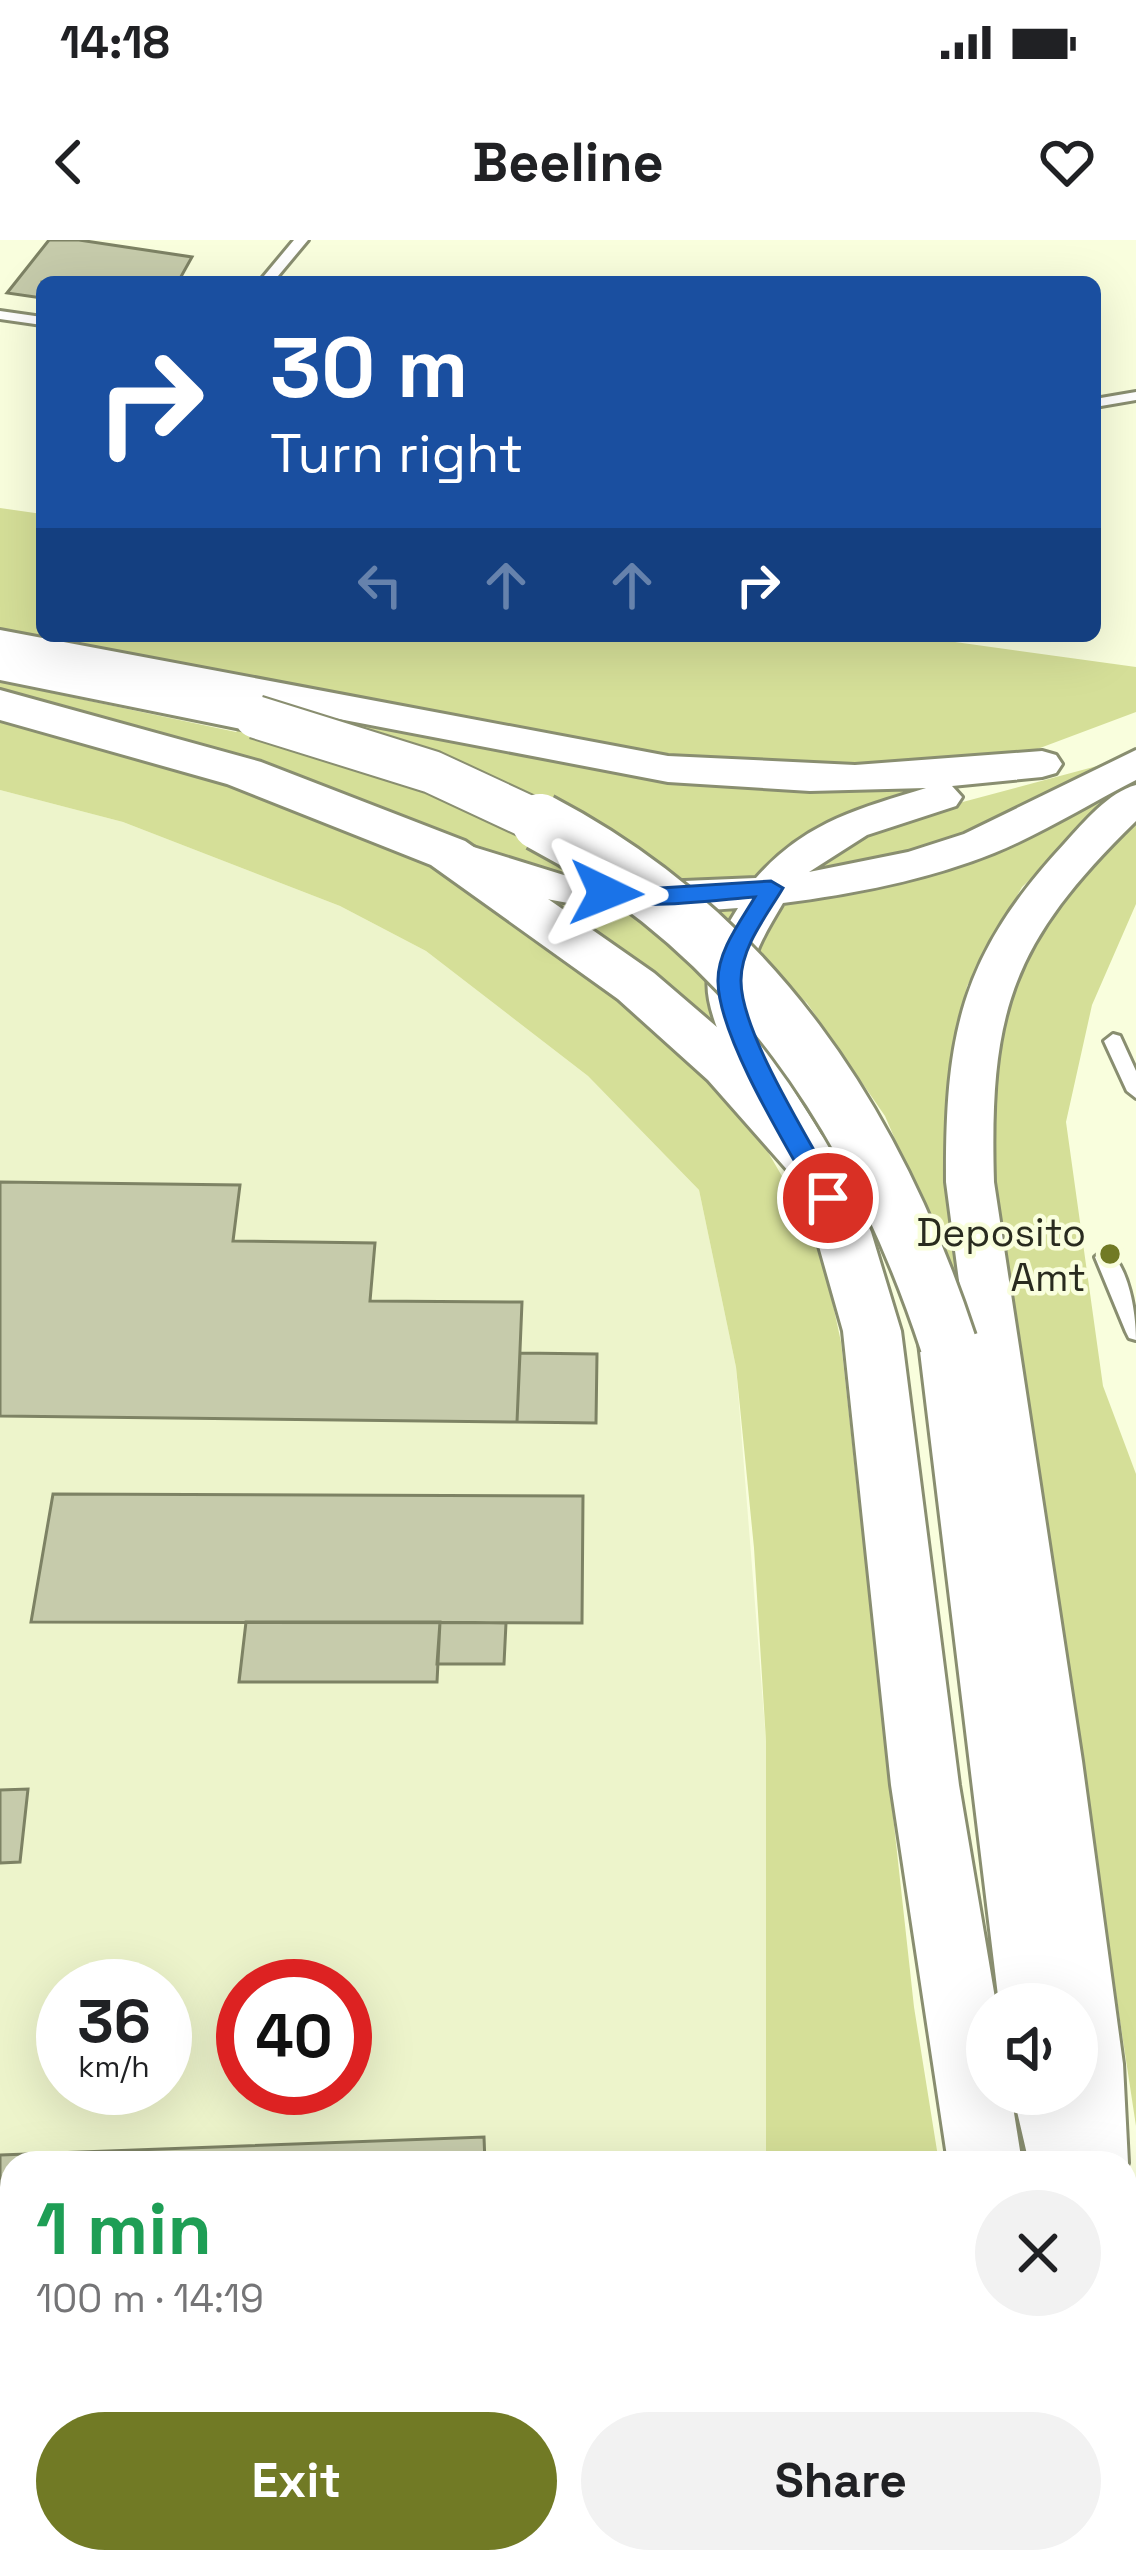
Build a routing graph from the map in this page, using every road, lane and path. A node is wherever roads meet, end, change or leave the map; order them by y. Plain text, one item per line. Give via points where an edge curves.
1 (301, 240) edge
2 (271, 276) edge
3 (0, 316) edge
4 (36, 320) edge
5 (1136, 396) edge
6 (1101, 402) edge
7 (0, 642) edge
8 (0, 666) edge
9 (0, 705) edge
10 (1136, 729) edge
11 (1136, 763) edge
12 (1042, 764) junction
13 (1136, 798) edge
14 (448, 853) junction
15 (771, 888) junction
16 (1113, 1040) dead end
17 (1136, 1091) edge
18 (813, 1162) junction
19 (1105, 1257) dead end
20 (1136, 1333) edge
21 (1032, 1983) edge
22 (1055, 2115) edge
23 (983, 2151) edge
24 (1063, 2151) edge
25 (1095, 2151) edge

1 - 2 lane
3 - 4 lane
5 - 6 lane
7 - 12 street via 668,769 869,781
8 - 21 main road, bridge via 256,717 491,796 658,898 785,1021 874,1158 933,1288 948,1343
9 - 14 main road via 244,773
10 - 12 street
11 - 15 street via 956,852 825,884
12 - 15 street via 852,825 797,859
13 - 25 street via 1022,922 985,989 966,1095 970,1182 1089,2041
14 - 15 street via 568,890 644,896
14 - 18 main road via 636,986 727,1066
15 - 18 street via 729,979 736,1021
16 - 17 lane
18 - 23 main road via 872,1331 925,1785
19 - 20 lane
22 - 24 main road

